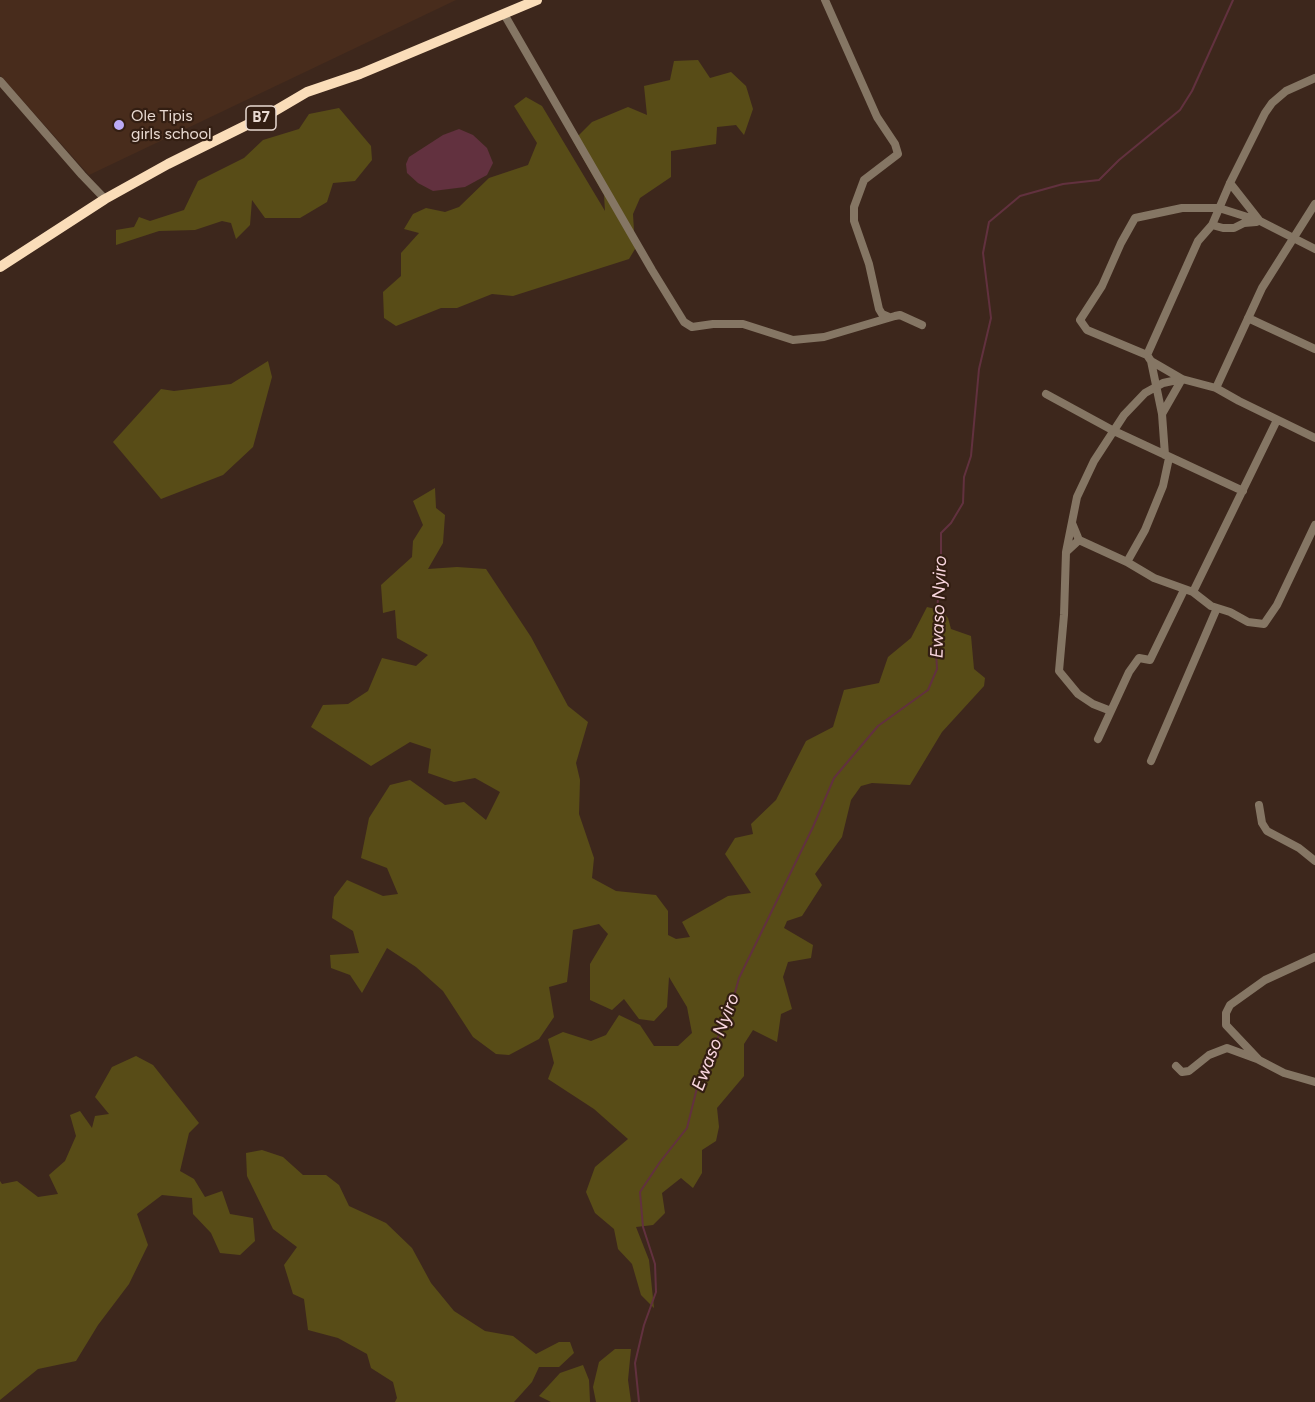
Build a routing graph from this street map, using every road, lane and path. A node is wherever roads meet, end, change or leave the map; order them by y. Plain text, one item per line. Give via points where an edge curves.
1 (537, 0) edge
2 (825, 0) edge
3 (504, 14) junction
4 (1315, 78) edge
5 (0, 81) edge
6 (1230, 183) junction
7 (105, 199) junction
8 (1315, 204) edge
9 (1219, 208) junction
10 (1260, 221) junction
11 (1212, 225) junction
12 (1294, 239) junction
13 (1315, 249) edge
14 (0, 267) edge
15 (890, 317) junction
16 (1248, 318) junction
17 (922, 325) dead end
18 (1315, 349) edge
19 (1149, 358) junction
20 (1182, 379) junction
21 (1156, 387) junction
22 (1216, 388) junction
23 (1046, 394) dead end
24 (1162, 414) junction
25 (1277, 420) junction
26 (1114, 431) junction
27 (1315, 438) edge
28 (1167, 457) junction
29 (1243, 491) junction
30 (1072, 523) junction
31 (1315, 525) edge
32 (1079, 540) junction
33 (1066, 552) junction
34 (1127, 562) junction
35 (1184, 590) junction
36 (1193, 592) junction
37 (1217, 608) junction
38 (1111, 711) junction
39 (1098, 739) dead end
40 (1150, 761) dead end
41 (1259, 805) dead end
42 (1315, 861) edge
43 (1315, 957) edge
44 (1259, 1060) junction
45 (1176, 1066) dead end
46 (1315, 1082) edge

1 - 3 highway, B7
2 - 15 street via 877,117 895,144 897,154 864,180 854,207 854,221 879,309
3 - 7 highway, B7 via 307,92
3 - 15 street via 684,322 692,327 743,324 794,340 824,337
4 - 6 street via 1286,91 1272,103
5 - 7 street
6 - 9 street
6 - 10 street
7 - 14 highway, B7
8 - 12 street
9 - 10 street
9 - 11 street
9 - 19 street via 1182,208 1135,218 1102,286 1080,320 1087,330
10 - 11 street via 1234,228
10 - 12 street
11 - 19 street via 1198,241
12 - 13 street
12 - 16 street via 1272,269
15 - 17 street via 900,315
16 - 18 street
16 - 22 street
19 - 20 street
19 - 21 street
20 - 21 street
20 - 22 street
20 - 24 street
21 - 24 street
21 - 26 street via 1145,393
22 - 25 street
23 - 26 street
24 - 28 street
25 - 27 street
25 - 29 street
26 - 28 street
26 - 30 street via 1077,497
28 - 29 street
28 - 34 street via 1163,486
29 - 36 street
30 - 32 street
30 - 33 street
31 - 37 street via 1264,624 1248,622
32 - 33 street
32 - 34 street
33 - 38 street via 1059,671 1093,705
34 - 35 street
35 - 36 street
35 - 38 street via 1150,660 1139,658
36 - 37 street
37 - 40 street
38 - 39 street
41 - 42 street via 1267,831
43 - 44 street via 1265,980 1230,1005 1226,1025
44 - 45 street via 1227,1048 1209,1055 1189,1071 1182,1072
44 - 46 street

